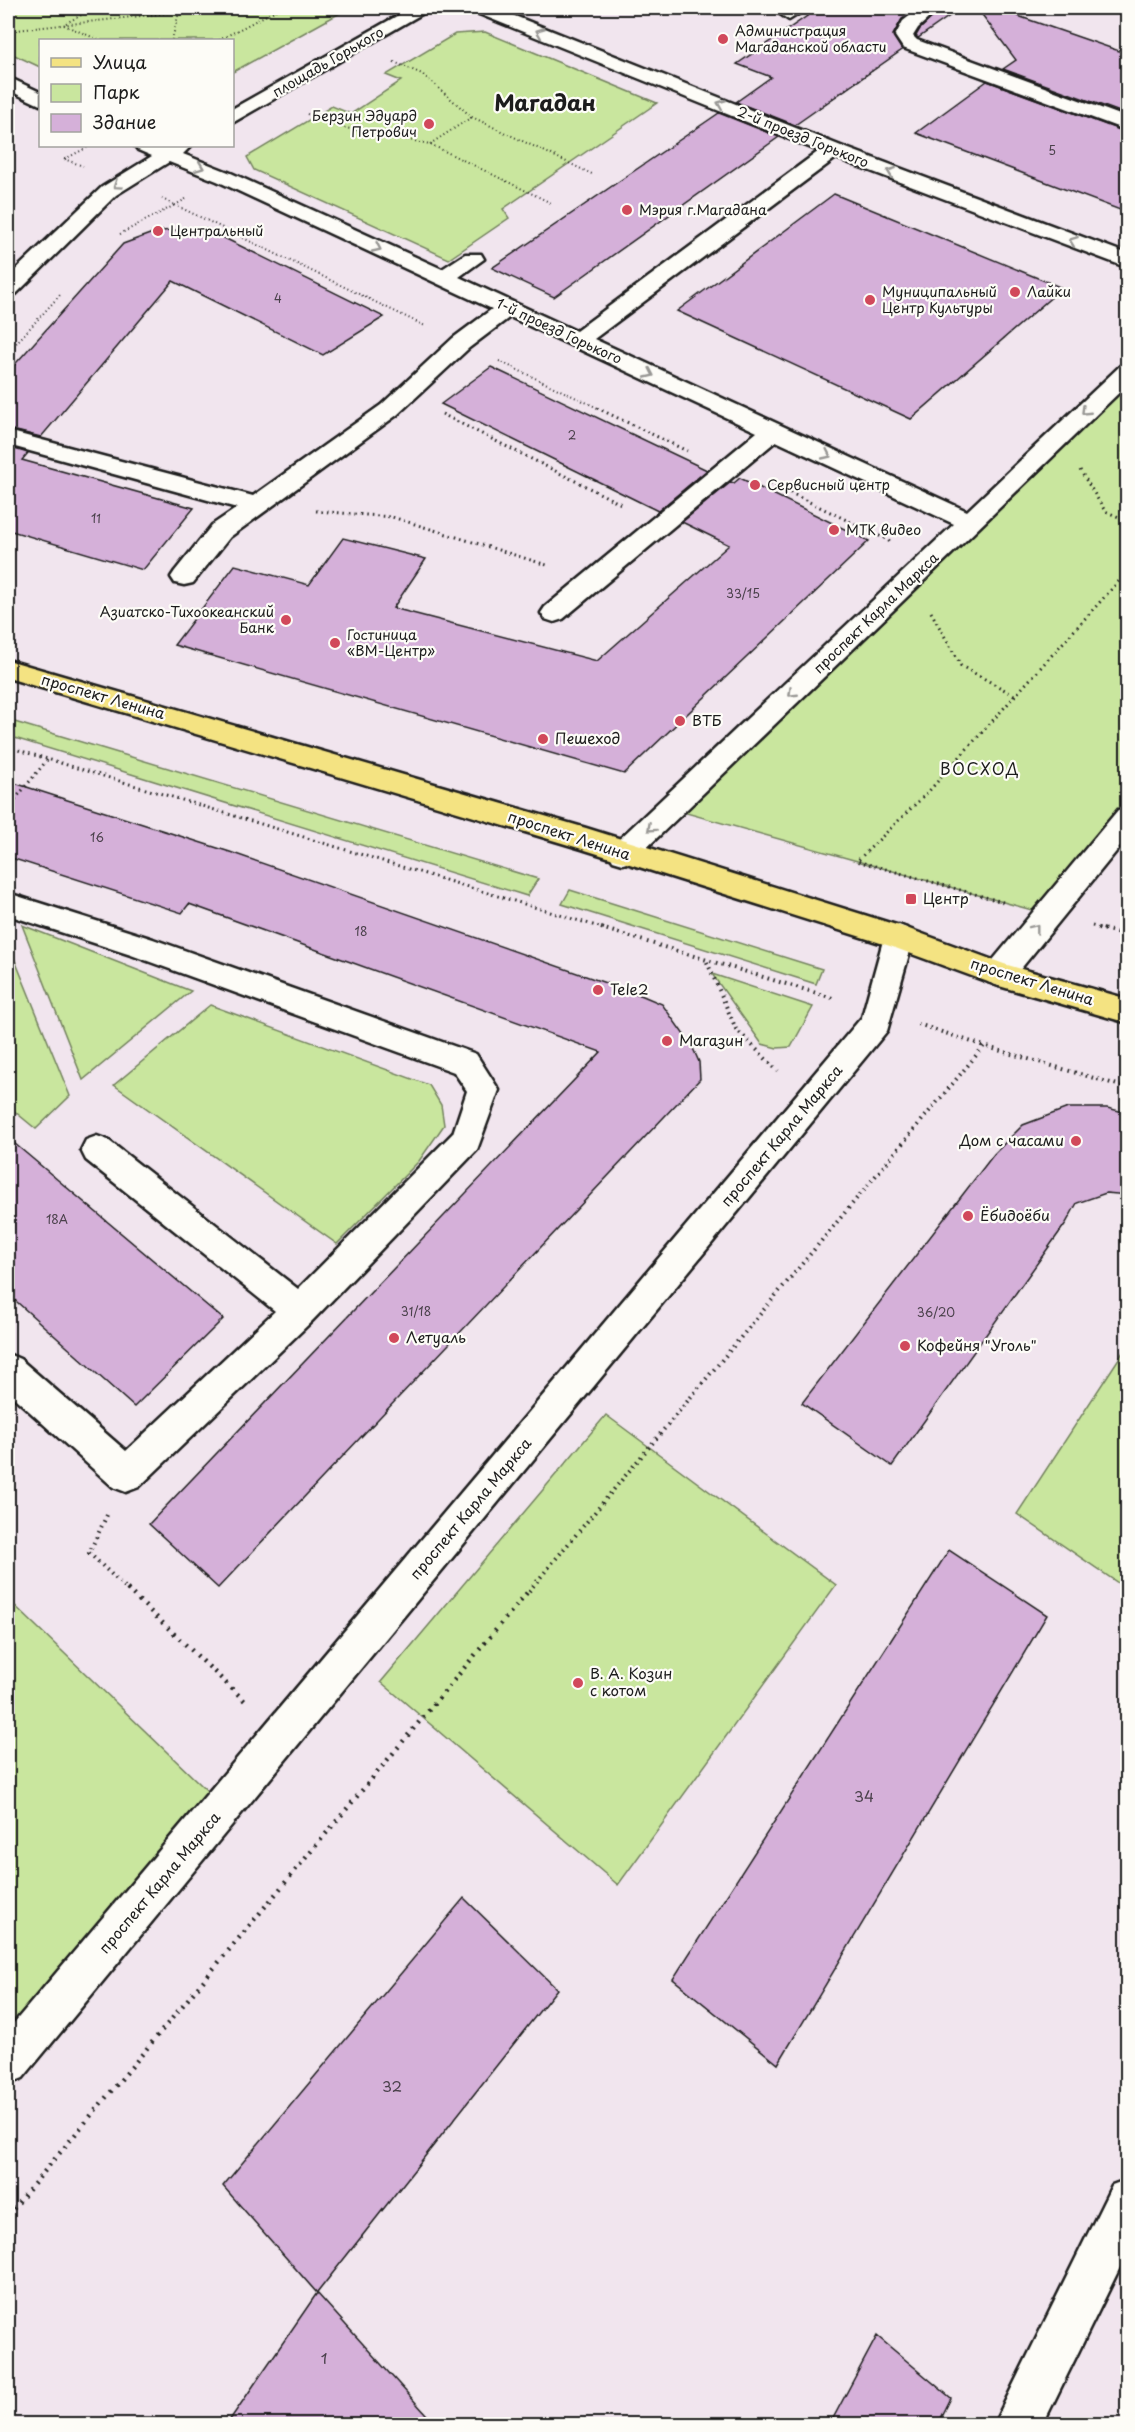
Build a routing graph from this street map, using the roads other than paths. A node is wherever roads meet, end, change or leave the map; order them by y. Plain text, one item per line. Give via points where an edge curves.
1 (423, 8) edge
2 (480, 8) edge
3 (931, 8) edge
4 (12, 90) edge
5 (39, 99) edge
6 (234, 116) edge
7 (1128, 125) edge
8 (152, 147) edge
9 (174, 150) edge
10 (834, 150) junction
11 (473, 259) dead end
12 (1128, 262) edge
13 (443, 278) junction
14 (8, 289) edge
15 (508, 308) junction
16 (578, 340) junction
17 (1128, 371) edge
18 (773, 430) junction
19 (8, 438) edge
20 (256, 506) junction
21 (971, 522) junction
22 (184, 577) dead end
23 (554, 613) dead end
24 (8, 669) edge
25 (1128, 817) edge
26 (623, 853) junction
27 (8, 904) edge
28 (899, 937) junction
29 (999, 974) junction
30 (1128, 1011) edge
31 (98, 1150) dead end
32 (300, 1310) junction
33 (8, 1370) edge
34 (8, 2063) edge
35 (1128, 2201) edge
36 (1018, 2424) edge

1 - 6 street, площадь Горького
10 -> 2 street, 2-й проезд Горького
3 - 7 street via 910,25 904,36 910,44
4 - 5 street
8 - 9 street, 1-й проезд Горького
9 -> 13 street, 1-й проезд Горького
9 -> 14 street via 109,191
12 -> 10 street, 2-й проезд Горького
10 - 16 street
11 - 13 street
13 - 15 street, 1-й проезд Горького
15 - 16 street, 1-й проезд Горького
15 - 20 street via 461,343 389,410
16 -> 18 street, 1-й проезд Горького
17 -> 21 street, проспект Карла Маркса
18 -> 21 street, 1-й проезд Горького
18 - 23 street
19 - 20 street
20 - 22 street via 221,531
21 -> 26 street, проспект Карла Маркса
24 - 26 main road, проспект Ленина
29 -> 25 street
26 - 28 main road, проспект Ленина
27 - 32 street via 142,947 465,1064 483,1090 466,1140
28 - 29 main road, проспект Ленина
28 - 34 street, проспект Карла Маркса via 878,1017
29 - 30 main road, проспект Ленина
31 - 32 street
32 - 33 street via 126,1475
35 - 36 street

